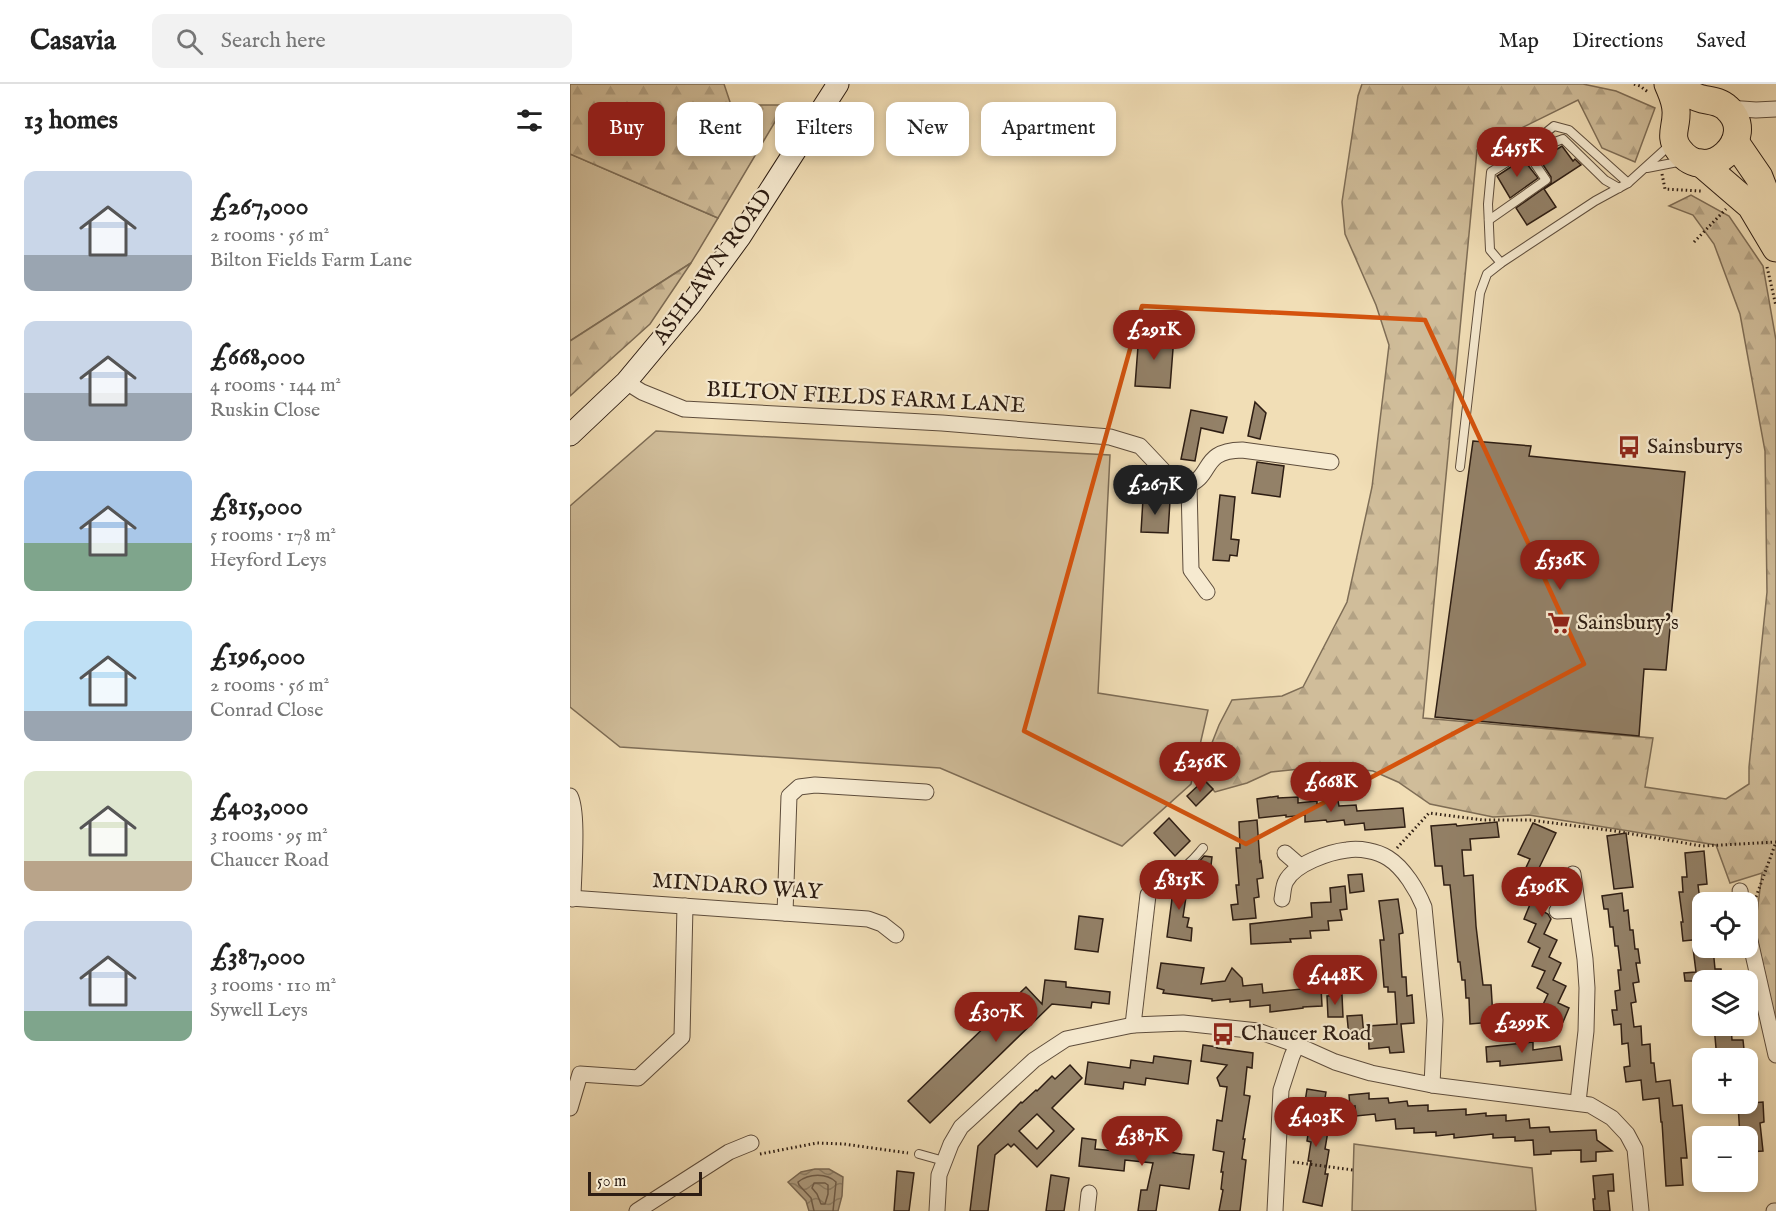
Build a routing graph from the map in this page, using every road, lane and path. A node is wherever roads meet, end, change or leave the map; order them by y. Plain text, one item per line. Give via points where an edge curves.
1 (838, 84) edge
2 (1668, 84) edge
3 (1673, 84) edge
4 (1702, 99) junction
5 (1776, 109) edge
6 (1733, 126) junction
7 (1685, 145) junction
8 (1527, 152) junction
9 (1518, 155) junction
10 (1646, 168) junction
11 (1628, 183) junction
12 (1619, 188) junction
13 (1729, 206) dead end
14 (1489, 220) junction
15 (1776, 221) edge
16 (1694, 242) dead end
17 (1776, 248) edge
18 (1501, 263) junction
19 (626, 382) junction
20 (570, 435) edge
21 (1331, 462) dead end
22 (1460, 467) dead end
23 (1189, 485) junction
24 (1207, 592) dead end
25 (926, 792) dead end
26 (570, 796) edge
27 (1776, 842) edge
28 (1203, 848) dead end
29 (1285, 853) dead end
30 (1389, 858) junction
31 (1300, 866) junction
32 (1573, 874) dead end
33 (1749, 892) edge
34 (1148, 895) joint
35 (571, 899) edge
36 (1282, 899) dead end
37 (685, 906) junction
38 (1577, 910) junction
39 (1557, 911) dead end
40 (785, 913) junction
41 (896, 935) dead end
42 (1754, 958) edge
43 (1133, 1025) junction
44 (1297, 1045) junction
45 (1776, 1055) edge
46 (1432, 1085) junction
47 (1578, 1102) junction
48 (570, 1108) edge
49 (751, 1143) dead end
50 (729, 1152) junction
51 (919, 1154) joint
52 (1278, 1160) junction
53 (944, 1161) junction
54 (1353, 1170) dead end
55 (1089, 1193) dead end
56 (637, 1211) edge
57 (937, 1211) edge
58 (1088, 1211) edge
59 (1275, 1211) edge
60 (1641, 1211) edge

1 - 19 main road, ASHLAWN ROAD via 740,237
2 - 7 highway via 1676,101
3 - 4 highway
4 - 6 highway via 1713,100
4 - 7 highway via 1683,107
5 - 6 street via 1756,110
6 - 7 highway via 1729,152 1712,163
6 - 15 highway
7 - 10 lane
7 - 10 lane
7 - 17 highway via 1751,206
8 - 9 lane
8 - 12 lane via 1563,139 1605,180
8 - 14 lane via 1546,180
9 - 11 lane via 1554,126 1569,130
9 - 14 lane via 1491,172
10 - 11 lane
11 - 12 lane
12 - 18 lane
13 - 16 path
14 - 18 lane via 1490,250
18 - 22 lane via 1487,274 1480,293
19 - 20 main road, ASHLAWN ROAD
19 - 23 street, BILTON FIELDS FARM LANE via 684,409 1110,437 1140,446 1174,482
21 - 23 street via 1228,451 1214,457 1196,483
23 - 24 street via 1191,570
25 - 40 street via 799,787 789,796
26 - 35 street via 574,822
27 - 30 path via 1702,846 1530,820 1483,820 1428,813
27 - 33 path
28 - 34 lane via 1189,864 1157,877
29 - 31 street
30 - 31 street via 1349,849
30 - 46 street via 1407,877 1424,907 1435,1020
31 - 36 street via 1286,881
32 - 38 street
34 - 43 street
35 - 37 street, MINDARO WAY
37 - 40 street, MINDARO WAY
37 - 48 street via 682,1036 638,1078 580,1074
38 - 39 street
38 - 47 street via 1587,988
40 - 41 street, MINDARO WAY via 868,919
42 - 45 street
43 - 44 street via 1183,1023 1258,1031
43 - 53 street via 1066,1039 1034,1060 961,1127
44 - 46 street via 1371,1073
44 - 52 street via 1281,1090
46 - 47 street
47 - 60 street via 1612,1118 1627,1134 1635,1149
49 - 50 street
50 - 51 path via 735,1160 817,1143
50 - 56 street
51 - 53 lane
52 - 54 path
52 - 59 street
53 - 57 street via 939,1175
55 - 58 street

